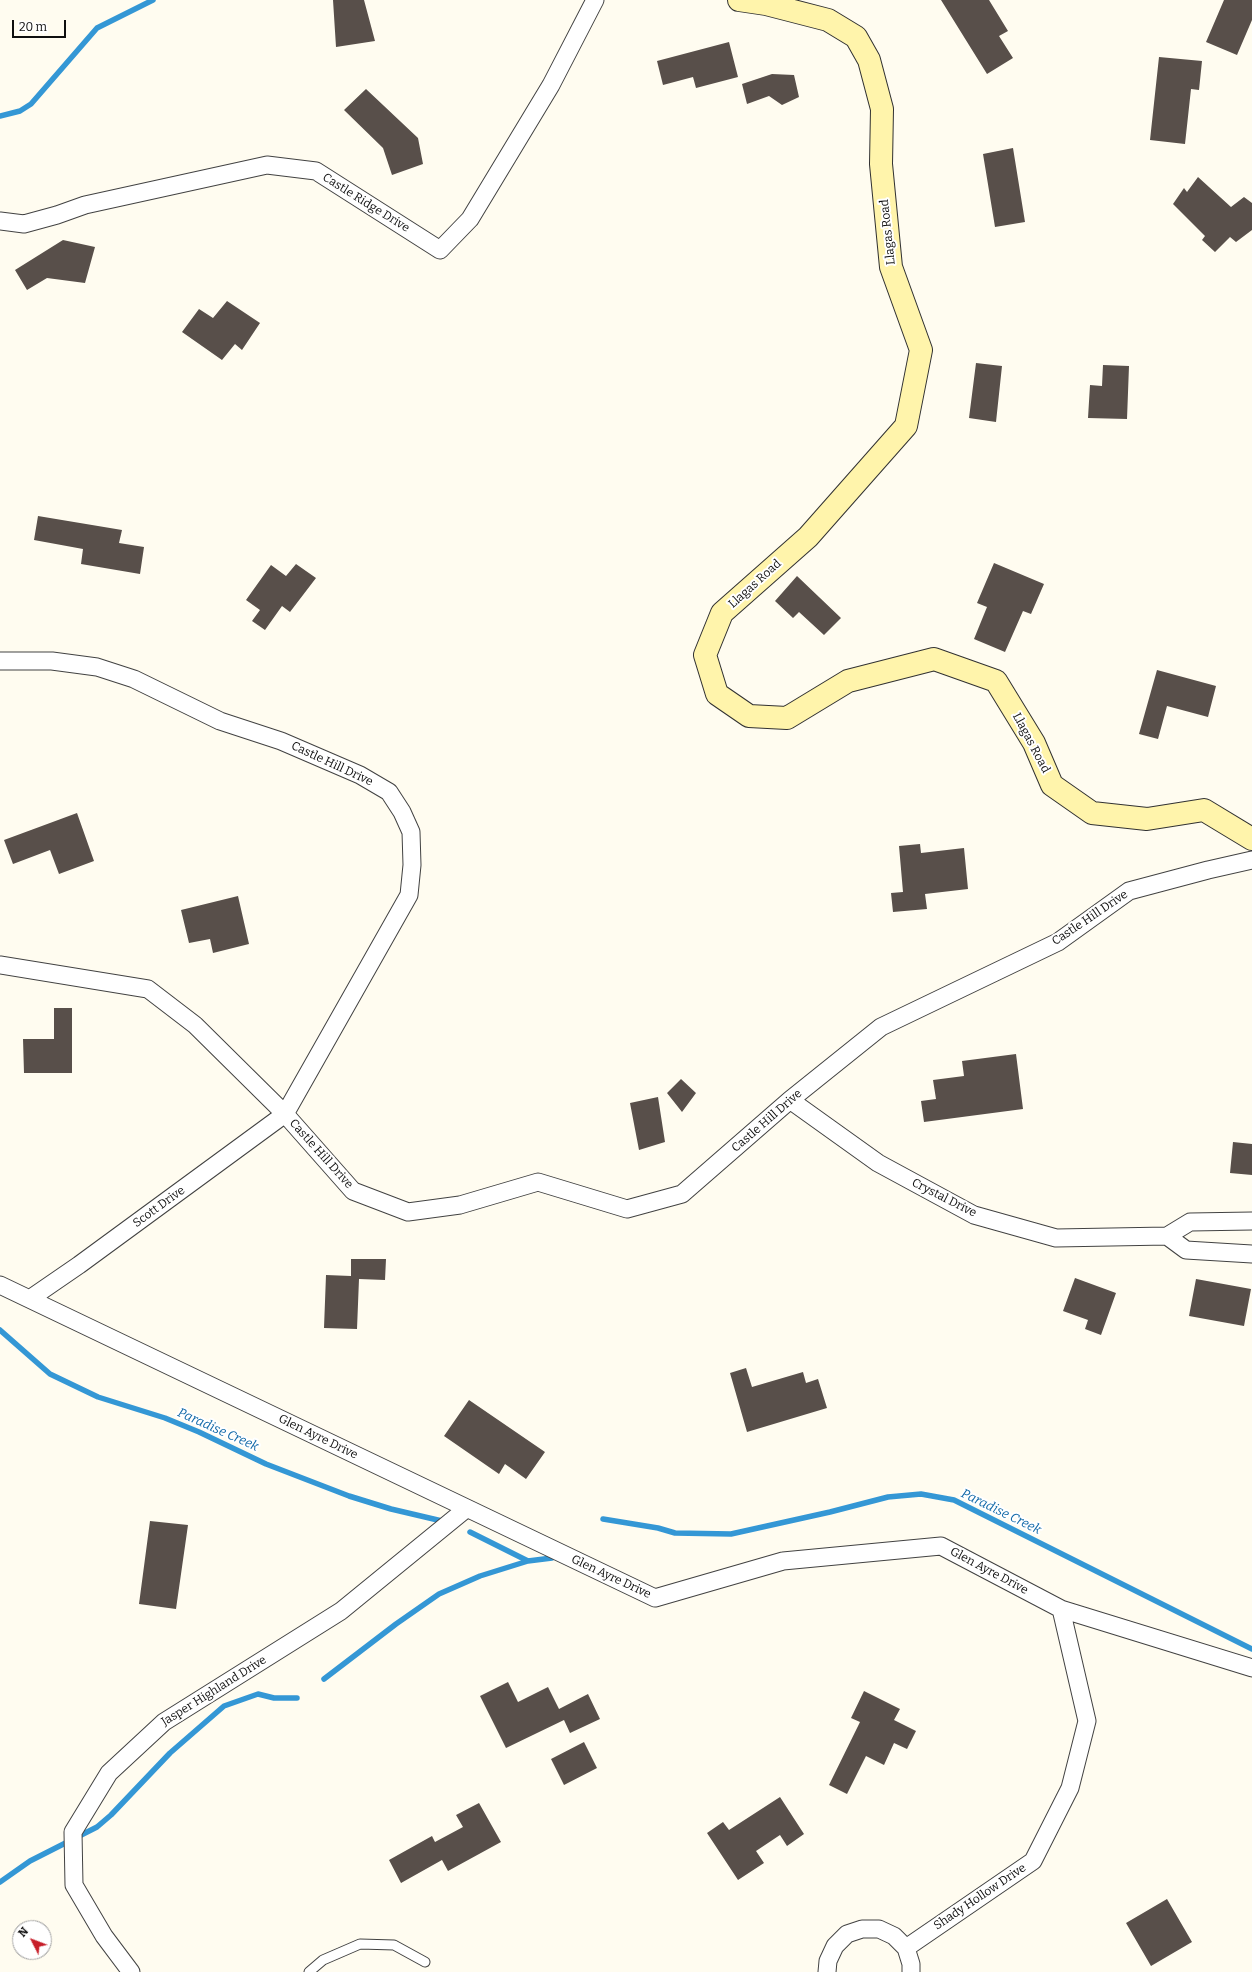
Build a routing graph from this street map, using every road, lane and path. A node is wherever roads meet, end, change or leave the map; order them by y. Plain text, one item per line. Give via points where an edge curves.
1 (595, 0) edge
2 (739, 0) edge
3 (0, 221) edge
4 (0, 661) edge
5 (1252, 839) edge
6 (1252, 860) edge
7 (0, 966) edge
8 (790, 1100) junction
9 (285, 1114) junction
10 (1252, 1221) edge
11 (1167, 1236) junction
12 (1252, 1254) edge
13 (0, 1284) edge
14 (31, 1298) junction
15 (466, 1509) junction
16 (1061, 1609) junction
17 (1252, 1668) edge
18 (906, 1948) junction
19 (425, 1962) dead end
20 (131, 1972) edge
21 (309, 1972) edge
22 (827, 1972) edge
23 (911, 1972) edge

1 - 3 street, Castle Ridge Drive via 551,85 470,219 440,250 316,171 267,165 85,205 24,224
2 - 5 street, Llagas Road via 766,4 828,20 856,37 869,60 882,109 881,164 891,268 921,350 906,426 808,537 722,614 705,655 716,694 749,716 787,718 848,681 934,659 996,681 1034,743 1052,785 1092,814 1146,819 1204,810
4 - 9 street, Castle Hill Drive via 52,662 96,667 134,679 220,721 281,741 360,775 389,792 402,812 411,832 412,865 409,895
6 - 8 street, Castle Hill Drive via 1129,891 1058,942 881,1027
7 - 9 street, Castle Hill Drive via 148,989 195,1024
8 - 9 street, Castle Hill Drive via 682,1194 627,1210 538,1182 460,1205 408,1212 353,1191
8 - 11 street, Crystal Drive via 878,1163 974,1215 1056,1238
9 - 14 street, Scott Drive
10 - 11 street via 1190,1222
11 - 12 street via 1186,1250
13 - 14 street, Glen Ayre Drive
14 - 15 street, Glen Ayre Drive
15 - 16 street, Glen Ayre Drive via 655,1598 783,1561 941,1546
15 - 20 street, Jasper Highland Drive via 341,1611 164,1722 109,1773 72,1832 74,1885 104,1936
16 - 17 street, Glen Ayre Drive
16 - 18 street, Shady Hollow Drive via 1087,1721 1070,1788 1033,1861
18 - 22 street via 894,1936 879,1929 862,1929 847,1934 835,1946 828,1961
18 - 23 street
19 - 21 lane via 394,1945 360,1944 323,1960

